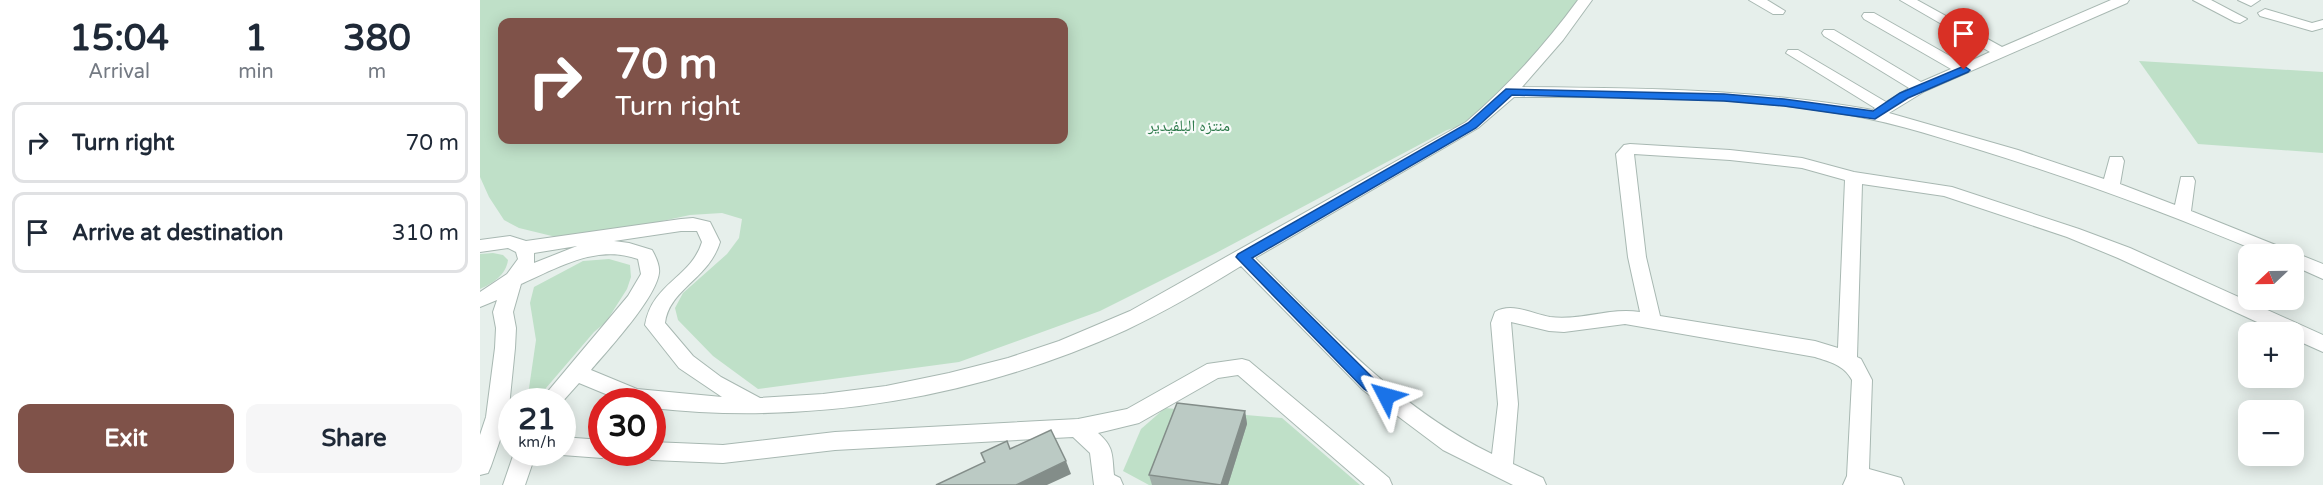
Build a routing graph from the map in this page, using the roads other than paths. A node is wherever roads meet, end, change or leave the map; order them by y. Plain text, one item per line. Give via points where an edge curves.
1 (1585, 0) edge
2 (1756, 0) edge
3 (1907, 0) edge
4 (2122, 0) edge
5 (2200, 0) edge
6 (2245, 0) edge
7 (2253, 0) edge
8 (1778, 11) dead end
9 (2265, 13) dead end
10 (1869, 16) dead end
11 (2240, 19) dead end
12 (2323, 24) edge
13 (1829, 33) dead end
14 (1793, 53) dead end
15 (2003, 53) junction
16 (1964, 70) junction
17 (1920, 88) junction
18 (1510, 92) junction
19 (1880, 112) junction
20 (2116, 161) dead end
21 (1854, 177) junction
22 (2187, 181) dead end
23 (2110, 186) junction
24 (2182, 213) junction
25 (483, 239) edge
26 (2257, 244) edge
27 (524, 248) junction
28 (1243, 257) junction
29 (2304, 263) edge
30 (2323, 272) edge
31 (513, 280) junction
32 (480, 300) edge
33 (1652, 321) junction
34 (2323, 344) edge
35 (1847, 361) junction
36 (578, 374) junction
37 (564, 388) edge
38 (760, 407) junction
39 (1078, 428) junction
40 (666, 452) edge
41 (480, 466) edge
42 (520, 466) edge
43 (1502, 470) junction
44 (1856, 481) edge
45 (1103, 483) edge
46 (513, 485) edge
47 (1382, 485) edge
48 (1536, 485) edge
49 (1893, 485) edge

1 - 18 street
2 - 8 street
3 - 15 street
4 - 15 street
5 - 11 street
6 - 7 street
9 - 12 street via 2312,27
10 - 16 street
13 - 17 street
14 - 19 street
15 - 16 street
16 - 17 street
17 - 19 street
18 - 19 street via 1724,98
18 - 28 street via 1472,125
19 - 23 street
20 - 23 street
21 - 33 street via 1802,163 1730,155 1630,149 1624,152 1637,257
21 - 34 street via 1946,191 2073,233
21 - 35 street
22 - 24 street
23 - 24 street
24 - 26 street
25 - 27 street
27 - 31 street via 527,259
27 - 38 street via 681,225 704,226 711,242 706,258 666,296 658,308 655,325 686,362 714,383
28 - 38 street via 1117,326 1034,358 951,380 844,400
28 - 43 street via 1370,384 1451,444
29 - 30 street
31 - 32 street
31 - 36 street via 565,257 601,248 630,248 646,255 650,273 639,296 585,360
31 - 41 street via 503,312 505,348 497,417
33 - 35 street via 1815,350
33 - 43 street via 1625,317 1549,324 1507,314 1502,317 1508,404
35 - 44 street via 1854,365 1862,380
36 - 37 street
36 - 38 street via 642,399
39 - 40 street via 835,441 723,454
39 - 45 street via 1101,449
39 - 47 street via 1132,417 1214,370 1242,367
42 - 46 street
43 - 48 street
44 - 49 street

